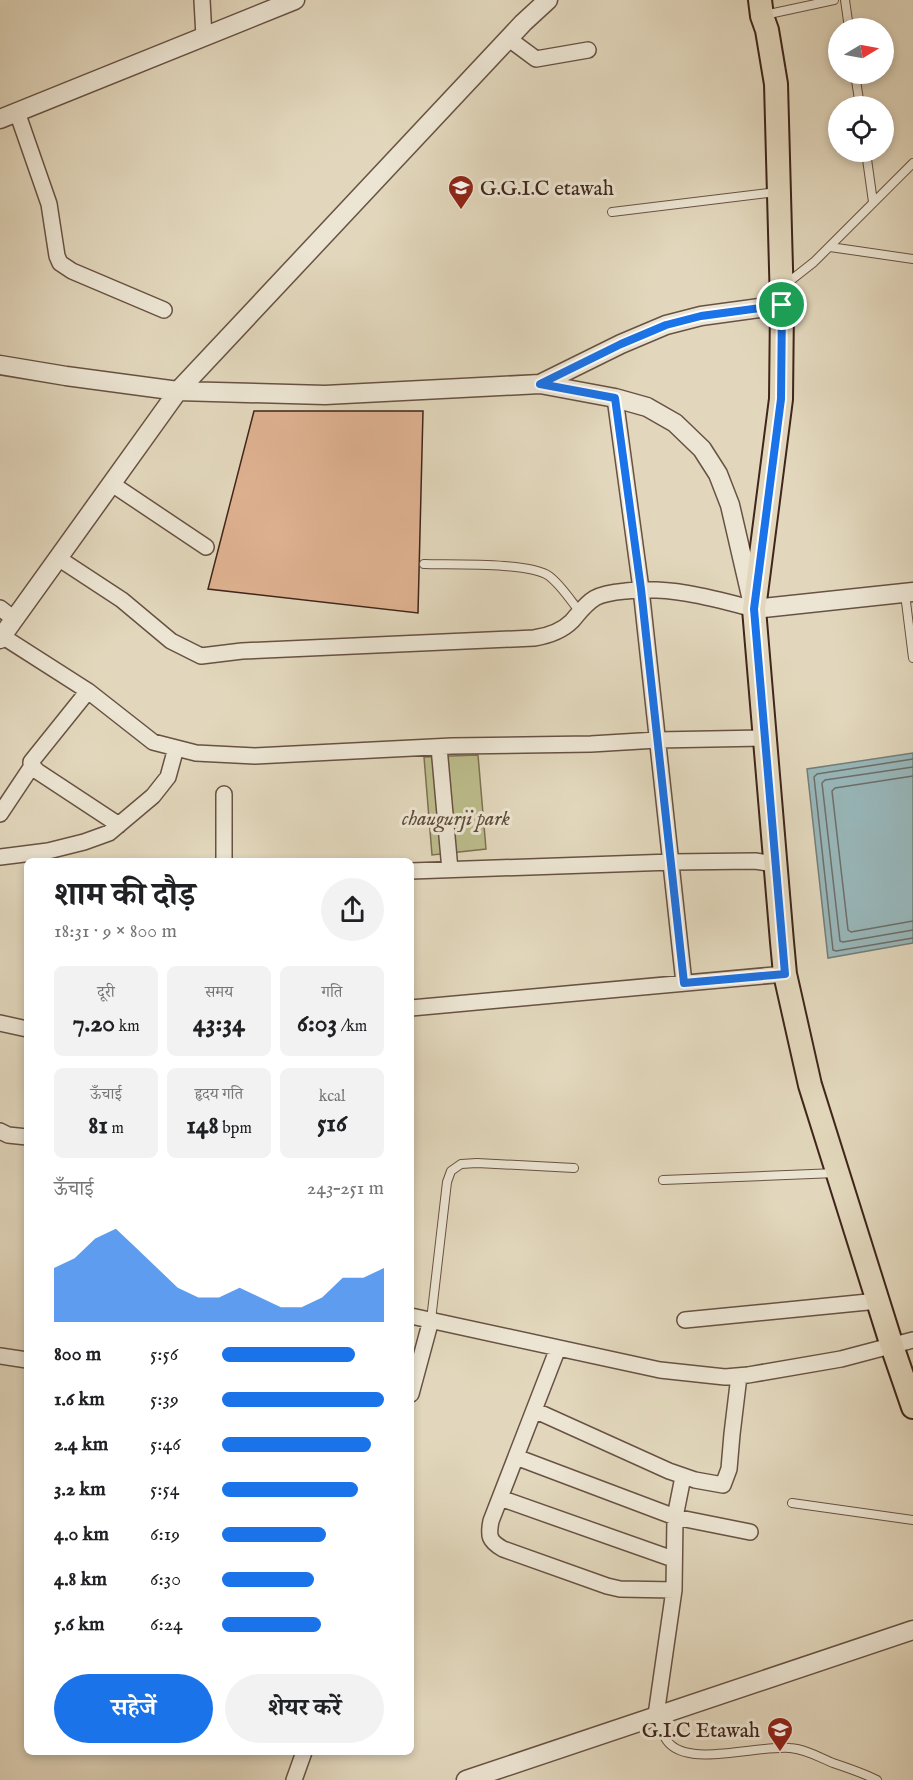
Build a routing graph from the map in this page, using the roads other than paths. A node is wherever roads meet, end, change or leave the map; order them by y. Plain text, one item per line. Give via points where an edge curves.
1 (202, 0) edge
2 (548, 0) edge
3 (834, 0) edge
4 (845, 0) edge
5 (283, 2) edge
6 (766, 11) edge
7 (848, 18) edge
8 (204, 37) junction
9 (509, 39) junction
10 (588, 50) dead end
11 (8, 116) edge
12 (867, 162) edge
13 (913, 163) edge
14 (779, 192) junction
15 (873, 202) junction
16 (612, 212) dead end
17 (830, 247) junction
18 (913, 259) edge
19 (782, 296) junction
20 (164, 310) dead end
21 (0, 365) edge
22 (540, 384) junction
23 (178, 391) junction
24 (615, 398) junction
25 (112, 483) junction
26 (206, 546) dead end
27 (58, 558) junction
28 (424, 564) dead end
29 (641, 589) junction
30 (909, 592) edge
31 (754, 609) junction
32 (580, 612) junction
33 (7, 614) edge
34 (1, 637) edge
35 (913, 658) edge
36 (88, 691) junction
37 (765, 738) junction
38 (657, 740) junction
39 (439, 747) junction
40 (176, 748) junction
41 (32, 766) junction
42 (224, 794) dead end
43 (0, 814) edge
44 (119, 825) junction
45 (70, 853) edge
46 (0, 857) edge
47 (37, 857) edge
48 (224, 858) edge
49 (672, 862) junction
50 (776, 864) junction
51 (450, 870) junction
52 (414, 871) edge
53 (785, 974) junction
54 (684, 983) junction
55 (414, 1008) edge
56 (0, 1023) edge
57 (24, 1028) edge
58 (0, 1132) edge
59 (24, 1137) edge
60 (574, 1168) dead end
61 (837, 1173) junction
62 (663, 1180) dead end
63 (878, 1301) junction
64 (414, 1317) edge
65 (431, 1320) junction
66 (685, 1320) dead end
67 (902, 1343) edge
68 (558, 1348) junction
69 (0, 1356) edge
70 (24, 1360) edge
71 (739, 1376) junction
72 (414, 1383) edge
73 (913, 1407) edge
74 (534, 1410) junction
75 (516, 1457) junction
76 (683, 1477) junction
77 (500, 1498) junction
78 (792, 1503) dead end
79 (675, 1517) junction
80 (913, 1520) edge
81 (750, 1532) dead end
82 (674, 1559) junction
83 (674, 1590) junction
84 (913, 1630) edge
85 (656, 1715) junction
86 (303, 1755) edge
87 (294, 1780) edge
88 (466, 1780) edge
89 (877, 1780) edge

1 - 8 street
2 - 9 street
3 - 6 lane
4 - 7 lane
5 - 8 street
6 - 14 main road via 776,84
8 - 11 street
9 - 10 street via 536,59
9 - 23 street
11 - 20 street via 49,204 60,263
12 - 15 lane
13 - 15 lane
14 - 16 lane
14 - 19 main road
15 - 17 lane
17 - 18 lane
17 - 19 lane
19 - 22 street via 666,325
19 - 31 main road via 781,399
21 - 23 street
22 - 23 street via 325,394
22 - 24 street
23 - 25 street
24 - 29 street
24 - 31 street via 647,407 675,423 702,449 718,474 730,505
25 - 26 street
25 - 27 street
27 - 32 street via 122,600 171,641 201,656 534,638 549,636
27 - 33 street
28 - 32 lane via 538,571 554,580
29 - 31 street via 676,591
29 - 32 street via 596,597
29 - 38 street
30 - 31 street
30 - 35 lane
31 - 37 main road
33 - 34 street
34 - 36 street
36 - 40 street via 153,742
36 - 41 street via 31,762
37 - 38 street
37 - 50 main road
38 - 39 street
38 - 49 street
39 - 40 street via 255,756
39 - 51 street
40 - 44 street via 168,777 153,796
41 - 43 street
41 - 44 street
42 - 48 street
44 - 45 street
45 - 47 street
46 - 47 street
49 - 50 street
49 - 51 street
49 - 54 street
50 - 53 main road
51 - 52 street
53 - 54 street
53 - 61 main road via 810,1085
54 - 55 street
56 - 57 street
58 - 59 street
60 - 65 lane via 477,1163 461,1164 451,1171
61 - 62 lane
61 - 63 main road
63 - 66 street
63 - 67 main road
64 - 65 street
65 - 68 street
65 - 72 street
67 - 71 street via 841,1359
67 - 73 main road
68 - 71 street via 660,1370
68 - 74 street
69 - 70 street
71 - 76 street via 729,1469 723,1485
74 - 75 street
74 - 76 street
75 - 77 street
75 - 79 street
76 - 79 street
77 - 82 street
77 - 83 street via 489,1533 494,1544 503,1549 607,1586
78 - 80 lane
79 - 81 street
79 - 82 street
82 - 83 street
83 - 85 street
84 - 85 street
85 - 88 street
85 - 89 lane via 668,1742 681,1750 715,1755 790,1748
86 - 87 street

